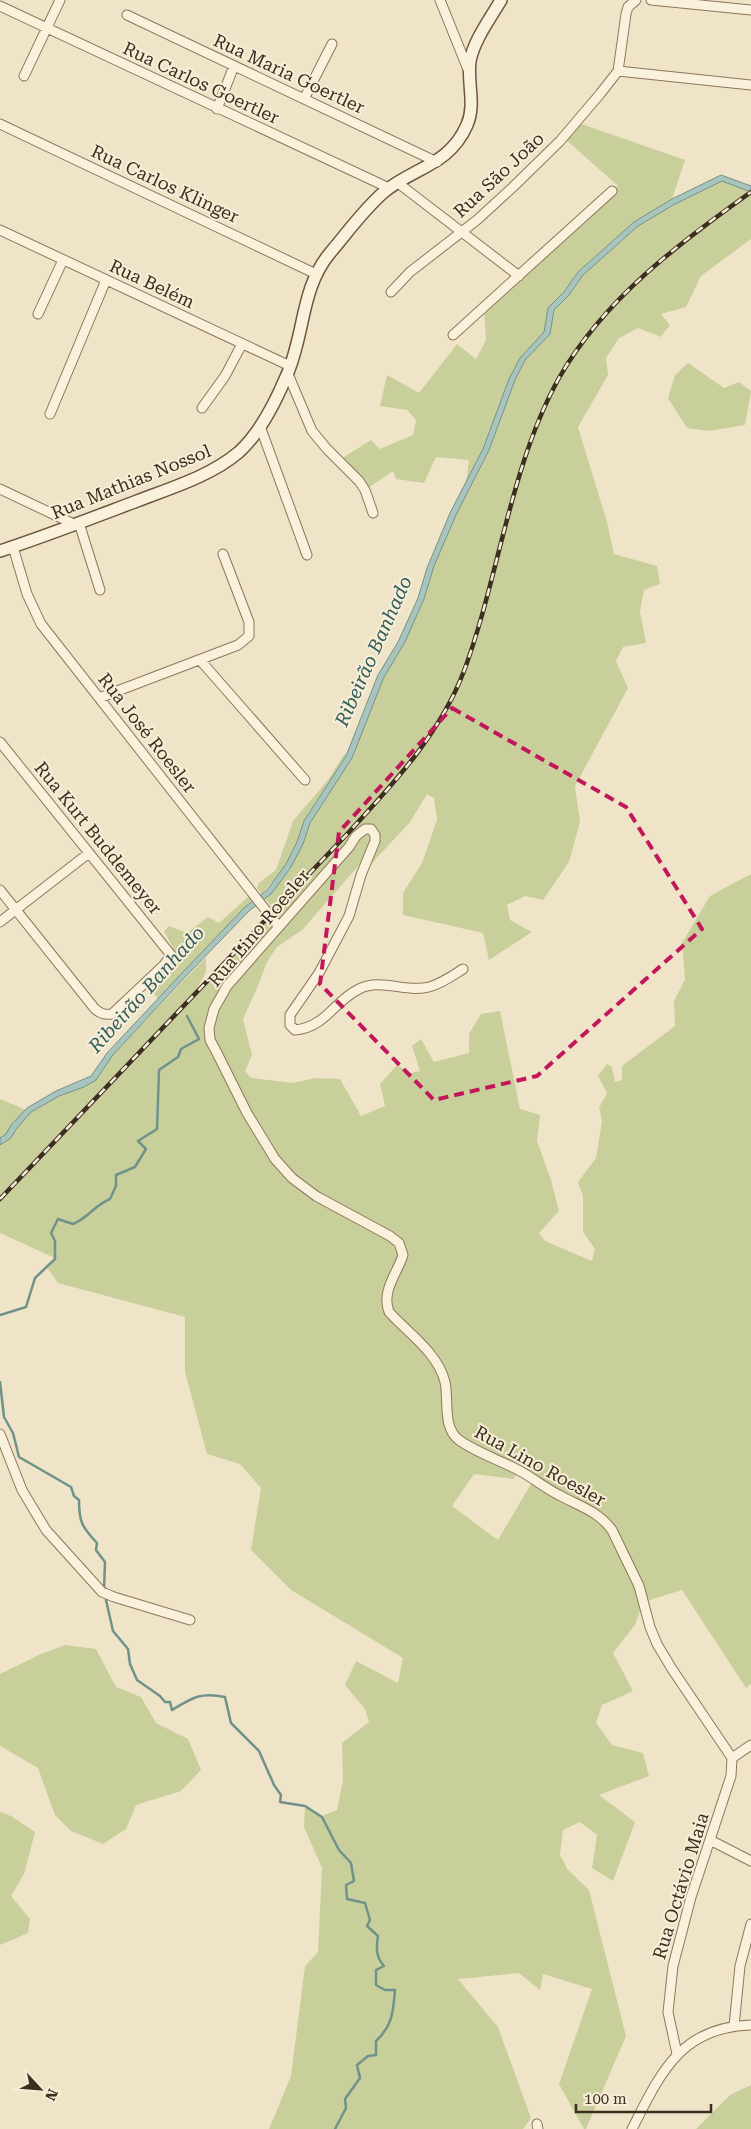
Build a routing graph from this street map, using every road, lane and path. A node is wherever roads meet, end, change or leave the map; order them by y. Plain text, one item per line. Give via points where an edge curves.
1 (60, 0) edge
2 (440, 0) edge
3 (501, 0) edge
4 (651, 0) edge
5 (634, 1) edge
6 (0, 6) edge
7 (751, 10) edge
8 (127, 15) dead end
9 (47, 28) junction
10 (332, 44) dead end
11 (234, 66) junction
12 (618, 71) junction
13 (469, 72) junction
14 (24, 76) dead end
15 (751, 85) edge
16 (304, 99) junction
17 (217, 109) junction
18 (0, 124) edge
19 (437, 162) junction
20 (393, 185) junction
21 (612, 191) dead end
22 (0, 230) edge
23 (462, 232) junction
24 (63, 260) junction
25 (316, 274) junction
26 (519, 276) junction
27 (106, 280) junction
28 (391, 292) dead end
29 (38, 314) dead end
30 (453, 335) dead end
31 (242, 344) junction
32 (289, 370) junction
33 (202, 408) dead end
34 (50, 414) dead end
35 (260, 426) junction
36 (0, 489) edge
37 (373, 513) dead end
38 (77, 524) junction
39 (13, 547) junction
40 (0, 551) edge
41 (223, 554) dead end
42 (307, 555) dead end
43 (100, 590) dead end
44 (200, 660) junction
45 (99, 698) junction
46 (0, 742) edge
47 (305, 780) dead end
48 (89, 853) junction
49 (0, 890) edge
50 (16, 910) junction
51 (0, 922) edge
52 (279, 927) junction
53 (463, 969) dead end
54 (0, 1434) edge
55 (190, 1620) dead end
56 (751, 1745) edge
57 (732, 1758) junction
58 (710, 1840) junction
59 (751, 1861) edge
60 (751, 1924) edge
61 (751, 2025) edge
62 (734, 2026) junction
63 (676, 2054) junction
64 (632, 2129) edge

1 - 9 street
2 - 13 street
3 - 13 street, Rua Mathias Nossol via 476,44
4 - 7 street
5 - 12 street via 626,14
6 - 9 street, Rua Carlos Goertler
8 - 11 street, Rua Maria Goertler
9 - 14 street
9 - 17 street, Rua Carlos Goertler
10 - 16 street
11 - 16 street, Rua Maria Goertler
11 - 17 street
12 - 15 street
12 - 23 street, Rua São João via 542,159
13 - 19 street, Rua Mathias Nossol via 472,99 468,125 454,147
16 - 19 street, Rua Maria Goertler
17 - 20 street, Rua Carlos Goertler
18 - 25 street, Rua Carlos Klinger
19 - 20 street, Rua Mathias Nossol
20 - 23 street, Rua Carlos Goertler
20 - 25 street, Rua Mathias Nossol via 375,200
21 - 26 street
22 - 24 street, Rua Belém
23 - 26 street, Rua Carlos Goertler
23 - 28 street, Rua São João via 410,272
24 - 27 street, Rua Belém
24 - 29 street
25 - 32 street, Rua Mathias Nossol
26 - 30 street
27 - 31 street, Rua Belém
27 - 34 street
31 - 32 street, Rua Belém
31 - 33 street
32 - 35 street, Rua Mathias Nossol
32 - 37 street via 312,431 359,481
35 - 38 street, Rua Mathias Nossol via 237,454 209,471
35 - 42 street
36 - 38 street
38 - 39 street, Rua Mathias Nossol
38 - 43 street
39 - 40 street, Rua Mathias Nossol
39 - 45 street, Rua José Roesler via 36,614
41 - 44 street via 249,622 249,636 238,645
44 - 45 street
44 - 47 street
45 - 52 street, Rua José Roesler
46 - 48 street, Rua Kurt Buddemeyer
48 - 50 street
48 - 50 street, Rua Kurt Buddemeyer via 171,955 112,1014 95,1010
49 - 50 street
50 - 51 street
52 - 53 street, Rua Lino Roesler via 356,836 365,829 371,829 375,841 360,875 349,916 319,973 290,1015 290,1025 295,1030 320,1022 360,988 376,985 428,988
52 - 57 street, Rua Lino Roesler via 227,986 210,1020 210,1040 247,1113 275,1159 292,1178 316,1196 374,1226 398,1243 403,1255 385,1303 389,1312 441,1370 453,1434 458,1440 519,1470 606,1522 639,1586 657,1644
54 - 55 street via 22,1490 46,1530 102,1592
56 - 57 street
57 - 58 street, Rua Octávio Maia via 731,1776
58 - 59 street
58 - 63 street, Rua Octávio Maia via 685,1918 670,1983 668,2012
60 - 62 street via 738,1981
61 - 62 street
62 - 63 street via 698,2040
63 - 64 street

